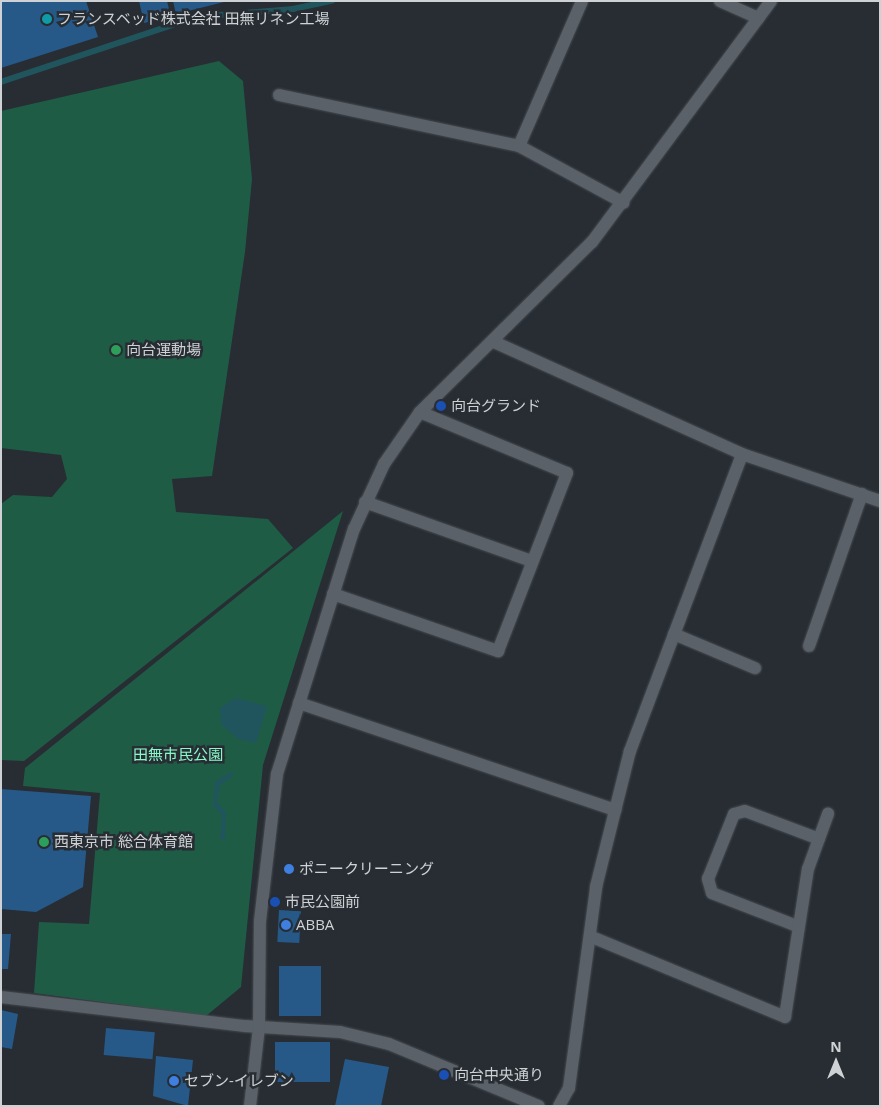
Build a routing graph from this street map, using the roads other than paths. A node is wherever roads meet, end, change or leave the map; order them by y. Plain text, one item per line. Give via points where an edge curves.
1 (582, 1) edge
2 (720, 1) edge
3 (771, 1) edge
4 (758, 18) junction
5 (279, 95) dead end
6 (519, 146) junction
7 (624, 203) junction
8 (494, 342) junction
9 (420, 412) junction
10 (742, 454) junction
11 (862, 494) junction
12 (880, 501) edge
13 (365, 502) junction
14 (532, 561) junction
15 (333, 594) junction
16 (674, 634) junction
17 (810, 646) dead end
18 (755, 668) dead end
19 (299, 703) junction
20 (615, 810) junction
21 (828, 814) dead end
22 (819, 839) junction
23 (797, 926) junction
24 (592, 937) junction
25 (1, 997) edge
26 (259, 1027) junction
27 (250, 1106) edge
28 (539, 1106) edge
29 (559, 1106) edge

1 - 6 street
2 - 4 street
3 - 4 street
4 - 7 street
5 - 6 street
6 - 7 street
7 - 8 street via 592,242
8 - 9 street
8 - 10 street
9 - 13 street via 401,435
9 - 14 street via 567,473
10 - 11 street
10 - 16 street
11 - 12 street
11 - 17 street
13 - 14 street
13 - 15 street
14 - 15 street via 498,652
15 - 19 street
16 - 18 street
16 - 20 street via 630,751
19 - 20 street
19 - 26 street via 271,804 260,921
20 - 24 street via 596,887
21 - 22 street
22 - 23 street via 808,869
22 - 23 street via 745,811 734,814 708,879 712,893
23 - 24 street via 785,1017
24 - 29 street via 569,1088
25 - 26 street
26 - 27 street
26 - 28 street via 340,1032 389,1044

